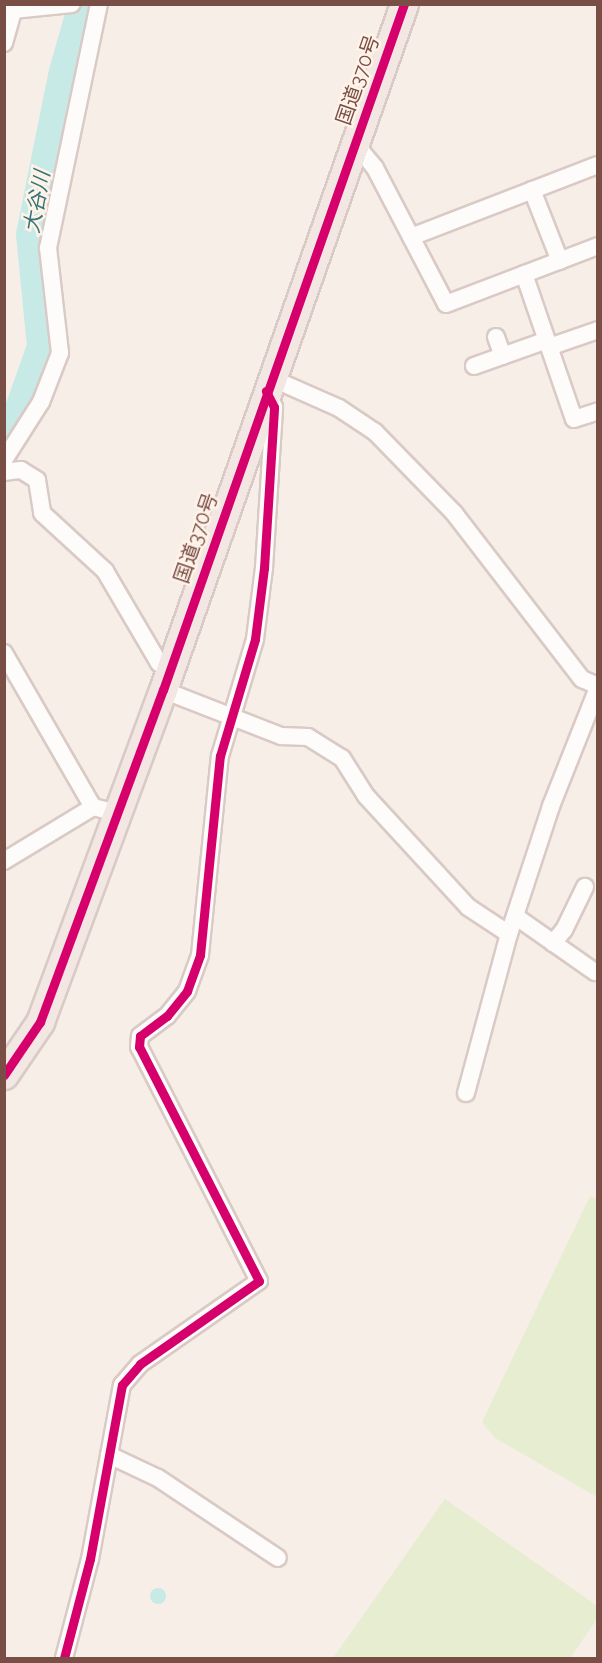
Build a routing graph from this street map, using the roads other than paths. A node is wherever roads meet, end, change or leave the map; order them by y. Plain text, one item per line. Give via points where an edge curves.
1 (72, 4) edge
2 (99, 4) edge
3 (404, 4) edge
4 (14, 7) edge
5 (4, 43) edge
6 (355, 144) junction
7 (597, 165) edge
8 (532, 189) junction
9 (411, 237) junction
10 (597, 246) edge
11 (560, 261) junction
12 (524, 274) junction
13 (597, 330) edge
14 (496, 337) dead end
15 (548, 344) junction
16 (503, 356) junction
17 (474, 366) dead end
18 (269, 385) junction
19 (597, 411) edge
20 (4, 460) edge
21 (4, 472) edge
22 (4, 652) edge
23 (167, 679) junction
24 (597, 687) edge
25 (231, 716) junction
26 (105, 810) junction
27 (4, 861) edge
28 (585, 887) dead end
29 (515, 916) junction
30 (509, 934) junction
31 (553, 943) junction
32 (595, 972) dead end
33 (4, 1075) edge
34 (466, 1093) dead end
35 (109, 1455) junction
36 (278, 1558) dead end
37 (64, 1659) edge

1 - 4 street
2 - 20 street via 48,248 60,353 42,402
3 - 6 highway, 国道370号
4 - 5 street
6 - 9 street via 375,168
6 - 18 highway, 国道370号
7 - 8 street
8 - 9 street
8 - 11 street
9 - 12 street via 446,304
10 - 11 street
11 - 12 street
12 - 15 street
13 - 15 street
14 - 16 street
15 - 16 street
15 - 19 street via 574,419
16 - 17 street
18 - 23 highway, 国道370号
18 - 24 street via 339,408 375,432 454,513 582,679
18 - 25 street via 274,407 264,568 255,639
21 - 23 street via 21,470 37,480 42,513 105,571
22 - 26 street
23 - 25 street
23 - 26 highway, 国道370号
24 - 29 street via 551,806
25 - 30 street via 281,736 308,737 342,758 366,796 468,908
25 - 35 street via 220,756 196,972 167,1016 140,1036 139,1047 259,1281 128,1373 122,1384
26 - 27 street
26 - 33 highway, 国道370号 via 40,1022
28 - 31 street via 564,930
29 - 30 street
29 - 31 street
30 - 34 street
31 - 32 street
35 - 36 street via 158,1478
35 - 37 street via 90,1560

